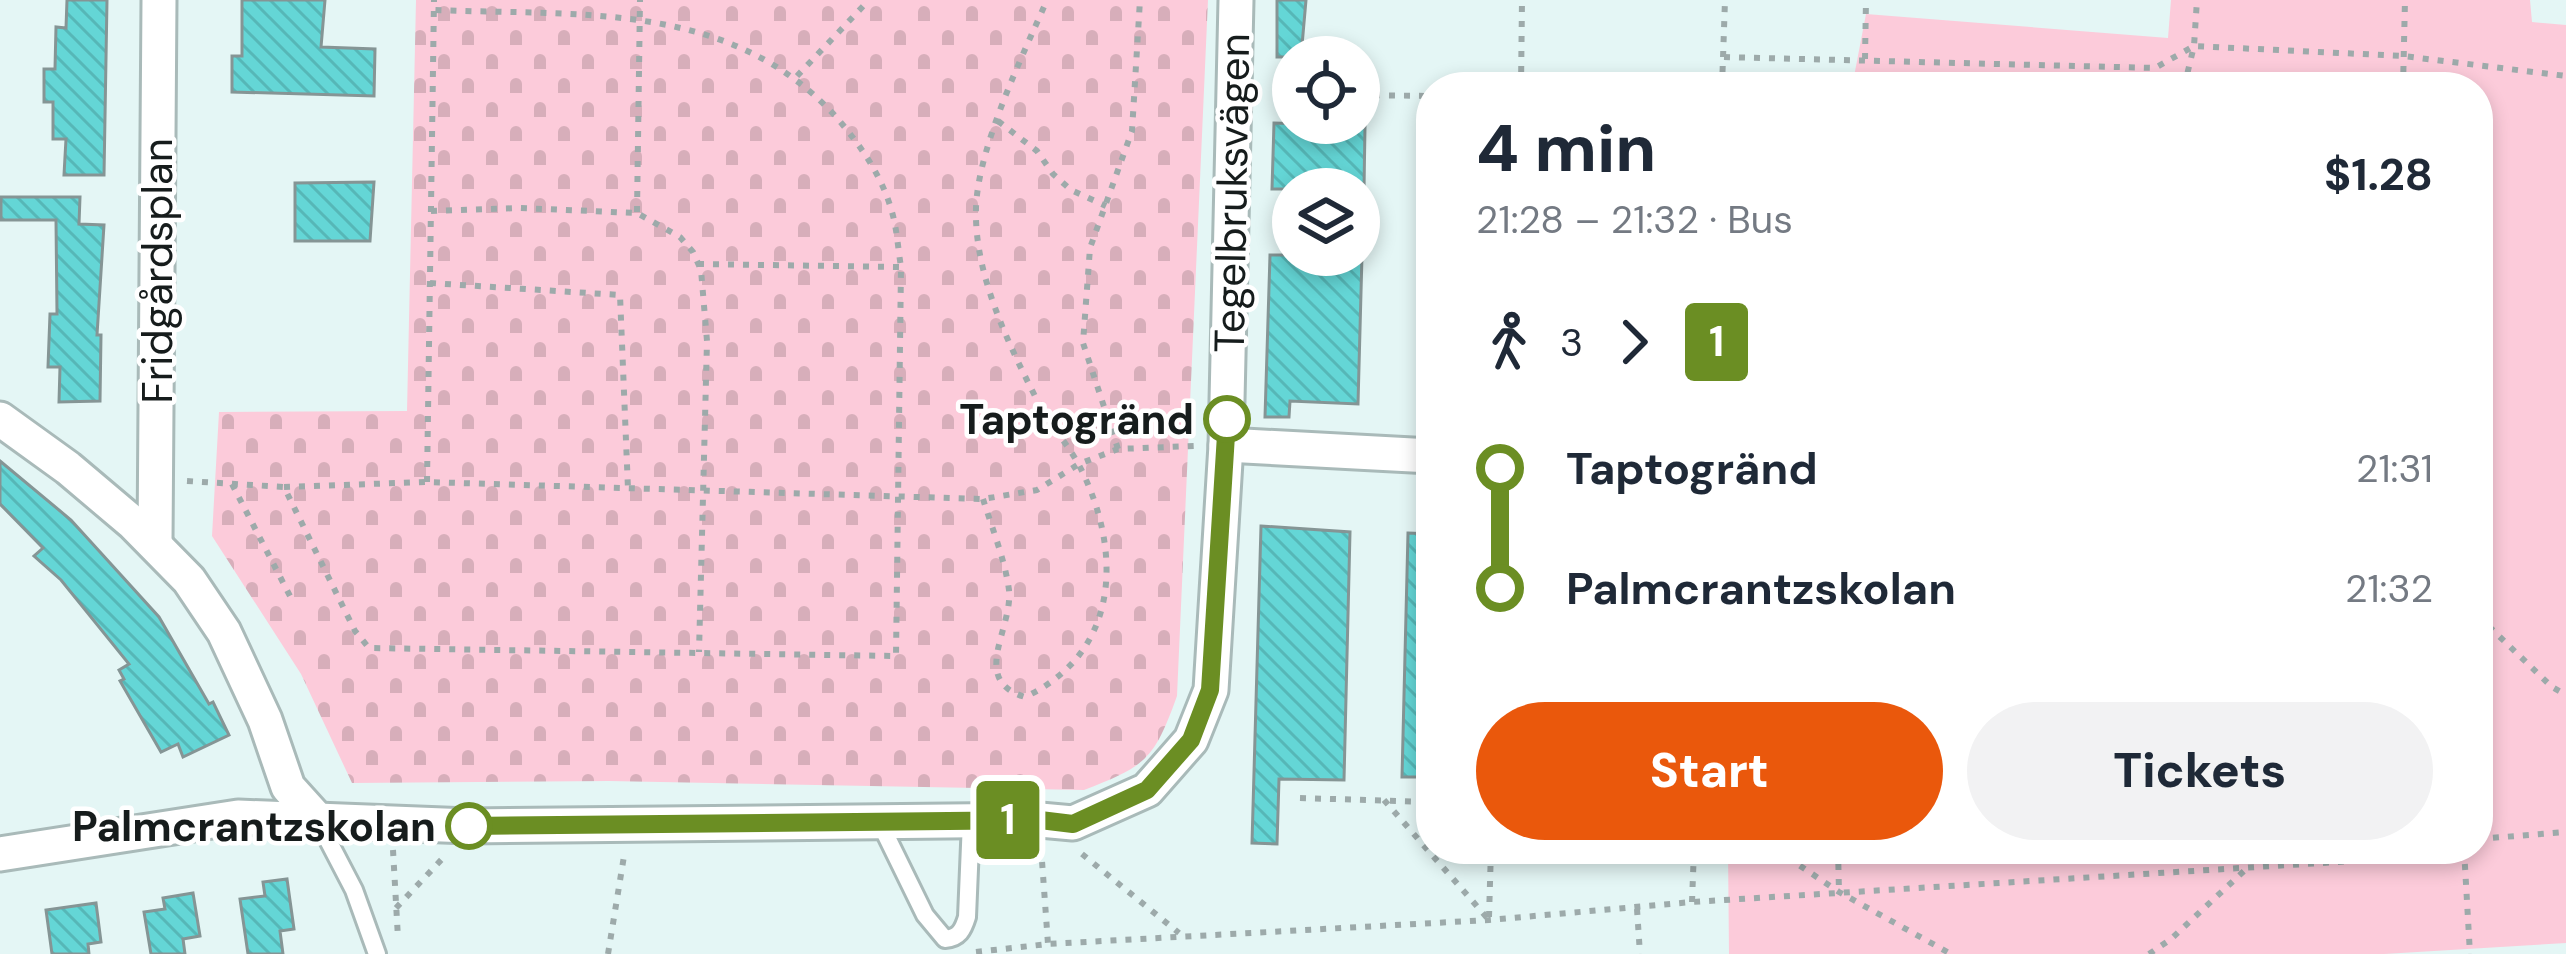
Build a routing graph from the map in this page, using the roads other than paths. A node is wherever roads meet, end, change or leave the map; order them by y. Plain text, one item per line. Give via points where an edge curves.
1 (159, 0) edge
2 (1236, 0) edge
3 (0, 419) edge
4 (1226, 445) junction
5 (1416, 455) edge
6 (155, 542) junction
7 (316, 818) junction
8 (970, 821) junction
9 (879, 822) junction
10 (0, 854) edge
11 (954, 946) edge
12 (377, 954) edge

1 - 6 street, Fridgårdsplan
2 - 4 street, Tegelbruksvägen
3 - 6 street
4 - 5 street
4 - 8 street, Tegelbruksvägen via 1210,690 1191,740 1147,790 1073,824
6 - 7 street via 224,632 288,787
7 - 9 street, Tegelbruksvägen via 391,826
7 - 10 street, Tegelbruksvägen via 238,817
7 - 12 lane
8 - 9 street, Tegelbruksvägen
8 - 11 lane via 967,917
9 - 11 lane via 925,915

